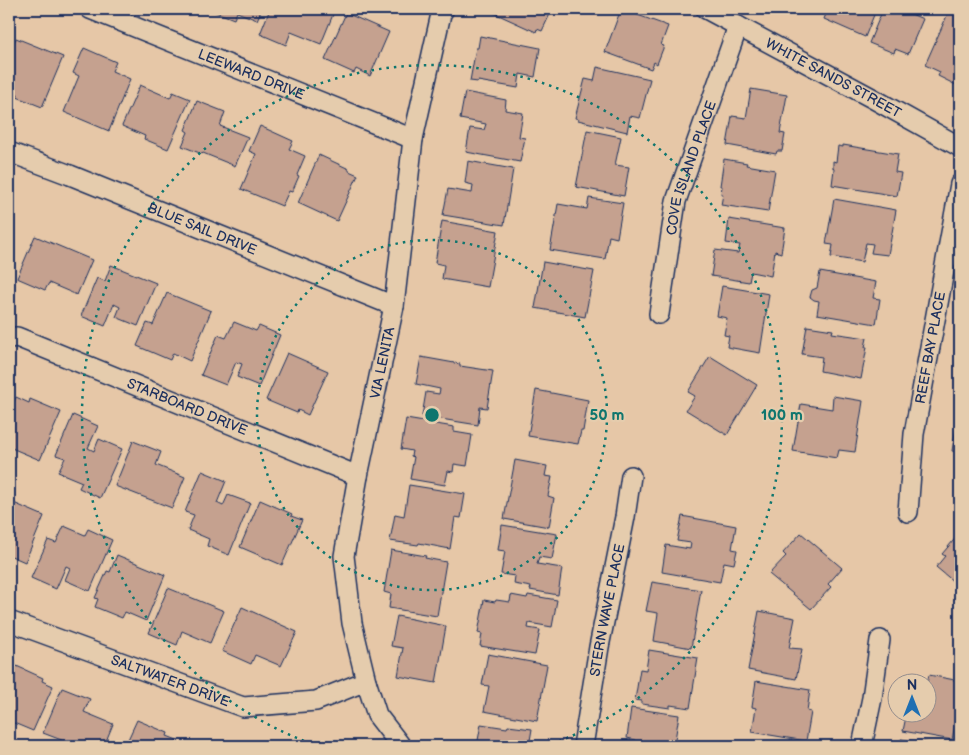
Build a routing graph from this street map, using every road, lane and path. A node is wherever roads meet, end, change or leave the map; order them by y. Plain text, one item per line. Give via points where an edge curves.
1 (90, 9) edge
2 (444, 9) edge
3 (706, 9) edge
4 (738, 26) junction
5 (414, 139) junction
6 (960, 147) edge
7 (9, 152) edge
8 (960, 184) edge
9 (394, 306) junction
10 (659, 314) dead end
11 (13, 338) edge
12 (358, 476) junction
13 (631, 476) dead end
14 (908, 512) dead end
15 (9, 621) edge
16 (880, 640) dead end
17 (366, 681) junction
18 (400, 746) edge
19 (583, 746) edge
20 (862, 746) edge

1 - 5 street, LEEWARD DRIVE
2 - 5 street, VIA LENITA
3 - 4 street, WHITE SANDS STREET
4 - 6 street, WHITE SANDS STREET
4 - 10 street, COVE ISLAND PLACE via 676,201
5 - 9 street, VIA LENITA
7 - 9 street, BLUE SAIL DRIVE
8 - 14 street, REEF BAY PLACE via 914,434
9 - 12 street, VIA LENITA
11 - 12 street, STARBOARD DRIVE
12 - 17 street, VIA LENITA via 344,556 352,623
13 - 19 street, STERN WAVE PLACE
15 - 17 street, SALTWATER DRIVE via 243,706 316,701
16 - 20 street
17 - 18 street, VIA LENITA via 377,715

